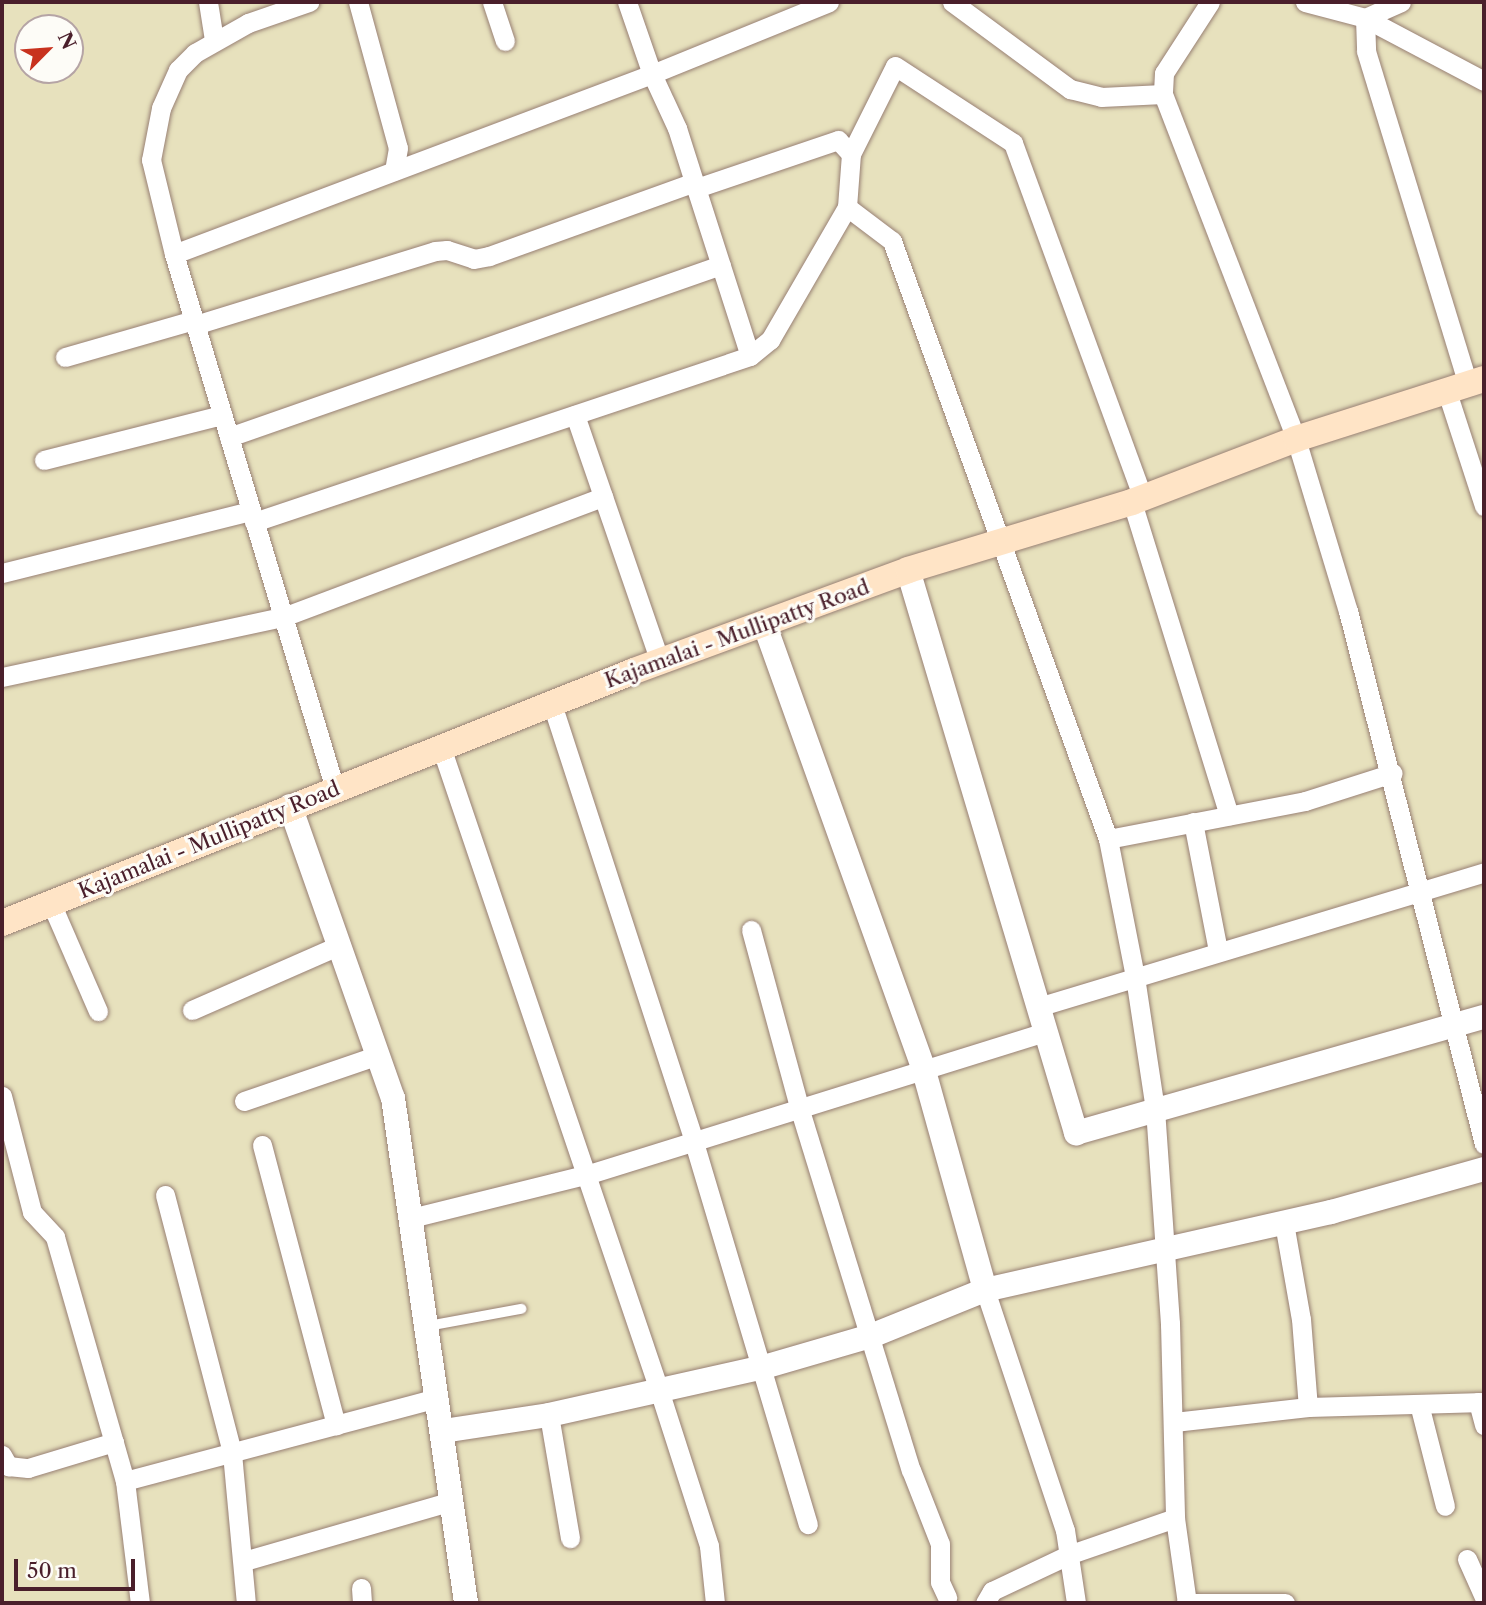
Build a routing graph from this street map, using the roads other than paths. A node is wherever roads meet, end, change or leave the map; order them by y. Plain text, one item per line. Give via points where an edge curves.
1 (208, 2) edge
2 (309, 2) edge
3 (358, 2) edge
4 (492, 2) edge
5 (627, 2) edge
6 (829, 2) edge
7 (952, 2) edge
8 (1210, 2) edge
9 (1305, 2) edge
10 (1401, 2) edge
11 (779, 11) edge
12 (1365, 18) junction
13 (214, 41) junction
14 (505, 41) dead end
15 (652, 74) junction
16 (1484, 81) edge
17 (1163, 94) junction
18 (851, 154) junction
19 (394, 171) junction
20 (695, 185) junction
21 (847, 207) junction
22 (174, 254) junction
23 (721, 265) junction
24 (195, 322) junction
25 (750, 356) junction
26 (65, 357) dead end
27 (1466, 385) edge
28 (222, 415) junction
29 (575, 415) junction
30 (229, 437) junction
31 (1296, 439) junction
32 (44, 460) dead end
33 (603, 497) junction
34 (1138, 500) junction
35 (1484, 506) edge
36 (253, 516) junction
37 (1000, 542) junction
38 (908, 570) junction
39 (2, 573) edge
40 (283, 617) junction
41 (764, 623) junction
42 (660, 662) junction
43 (2, 677) edge
44 (552, 704) junction
45 (441, 747) junction
46 (1393, 773) junction
47 (335, 789) junction
48 (290, 806) junction
49 (1228, 816) junction
50 (1193, 822) junction
51 (1108, 839) junction
52 (1484, 872) edge
53 (1420, 889) junction
54 (51, 903) junction
55 (2, 923) edge
56 (751, 930) dead end
57 (340, 945) junction
58 (1218, 951) junction
59 (1135, 977) junction
60 (1038, 1007) junction
61 (98, 1010) dead end
62 (191, 1010) dead end
63 (1484, 1017) edge
64 (1452, 1026) junction
65 (1046, 1032) junction
66 (378, 1055) junction
67 (924, 1071) junction
68 (2, 1096) edge
69 (244, 1101) dead end
70 (799, 1107) junction
71 (1154, 1109) junction
72 (693, 1139) junction
73 (1484, 1144) edge
74 (262, 1145) dead end
75 (1484, 1169) edge
76 (589, 1174) junction
77 (165, 1195) dead end
78 (411, 1218) junction
79 (1284, 1223) junction
80 (1161, 1252) junction
81 (985, 1290) junction
82 (521, 1310) dead end
83 (427, 1326) junction
84 (871, 1336) junction
85 (764, 1367) junction
86 (659, 1390) junction
87 (438, 1398) junction
88 (1481, 1402) edge
89 (1419, 1404) junction
90 (1308, 1407) junction
91 (549, 1415) junction
92 (1174, 1422) junction
93 (336, 1425) junction
94 (1484, 1425) edge
95 (443, 1431) junction
96 (114, 1442) junction
97 (232, 1453) junction
98 (2, 1455) edge
99 (125, 1481) junction
100 (452, 1501) junction
101 (1445, 1506) dead end
102 (1175, 1518) junction
103 (808, 1524) dead end
104 (570, 1538) dead end
105 (1068, 1555) junction
106 (1467, 1559) dead end
107 (244, 1561) junction
108 (947, 1597) dead end
109 (1484, 1597) edge
110 (140, 1603) edge
111 (247, 1603) edge
112 (466, 1603) edge
113 (715, 1603) edge
114 (985, 1603) edge
115 (1076, 1603) edge
116 (1186, 1603) edge
117 (1285, 1603) edge

1 - 13 street
2 - 13 street via 278,10
3 - 19 street via 398,148
4 - 14 street
5 - 15 street
6 - 11 street
7 - 17 street via 1070,89 1101,97
8 - 17 street via 1164,73
9 - 12 street
10 - 12 street
11 - 15 street
12 - 16 street
12 - 27 street via 1366,51
13 - 22 street via 178,70 161,108 151,160
15 - 19 street
15 - 20 street via 677,128
17 - 31 street
18 - 20 street via 838,140
18 - 21 street
18 - 34 street via 895,66 1013,143
19 - 22 street
20 - 23 street
20 - 24 street via 489,256 474,259 435,251
21 - 25 street via 769,340
21 - 37 street via 892,241
22 - 24 street
23 - 25 street
23 - 30 street
24 - 26 street
24 - 28 street
25 - 29 street
27 - 31 main road, Kajamalai - Mullipatty Road
27 - 35 street
28 - 30 street
28 - 32 street
29 - 33 street
29 - 36 street
30 - 36 street
31 - 34 main road, Kajamalai - Mullipatty Road
31 - 46 street
33 - 40 street
33 - 42 street
34 - 37 main road, Kajamalai - Mullipatty Road
34 - 49 street
36 - 39 street
36 - 40 street
37 - 38 main road, Kajamalai - Mullipatty Road
37 - 51 street
38 - 41 main road, Kajamalai - Mullipatty Road
38 - 60 street
40 - 43 street
40 - 47 street
41 - 42 main road, Kajamalai - Mullipatty Road
41 - 67 street
42 - 44 main road, Kajamalai - Mullipatty Road
44 - 45 main road, Kajamalai - Mullipatty Road
44 - 72 street
45 - 47 main road, Kajamalai - Mullipatty Road
45 - 76 street
46 - 49 street via 1304,801
46 - 53 street
47 - 48 main road, Kajamalai - Mullipatty Road
48 - 54 main road, Kajamalai - Mullipatty Road
48 - 57 street
49 - 50 street
50 - 51 street
50 - 58 street
51 - 59 street
52 - 53 street
53 - 58 street
53 - 64 street
54 - 55 main road, Kajamalai - Mullipatty Road
54 - 61 street
56 - 70 street
57 - 62 street
57 - 66 street
58 - 59 street
59 - 60 street
59 - 71 street
60 - 65 street
63 - 64 street
64 - 71 street
64 - 73 street
65 - 67 street
65 - 71 street via 1076,1133
66 - 69 street
66 - 78 street via 393,1098
67 - 70 street
67 - 81 street
68 - 96 street via 32,1212 55,1237
70 - 72 street
70 - 84 street
71 - 80 street
72 - 76 street
72 - 85 street
74 - 93 street
75 - 79 street
76 - 78 street
76 - 86 street
77 - 97 street
78 - 83 street
79 - 80 street
79 - 90 street via 1301,1319
80 - 81 street
80 - 92 street
81 - 84 street
81 - 105 street via 1065,1530
82 - 83 lane
83 - 87 street
84 - 85 street
84 - 108 street via 911,1471 940,1544 940,1582
85 - 86 street
85 - 103 street
86 - 91 street
86 - 113 street via 711,1554
87 - 93 street
87 - 95 street
88 - 89 street
88 - 94 street
89 - 90 street
89 - 101 street
90 - 92 street
91 - 95 street
91 - 104 street
92 - 102 street
93 - 97 street
95 - 100 street
96 - 98 street via 28,1468 8,1465
96 - 99 street
97 - 99 street
97 - 107 street
99 - 110 street
100 - 107 street
100 - 112 street
102 - 105 street
102 - 116 street
105 - 114 street via 992,1591
105 - 115 street
106 - 109 street
107 - 111 street
116 - 117 street

